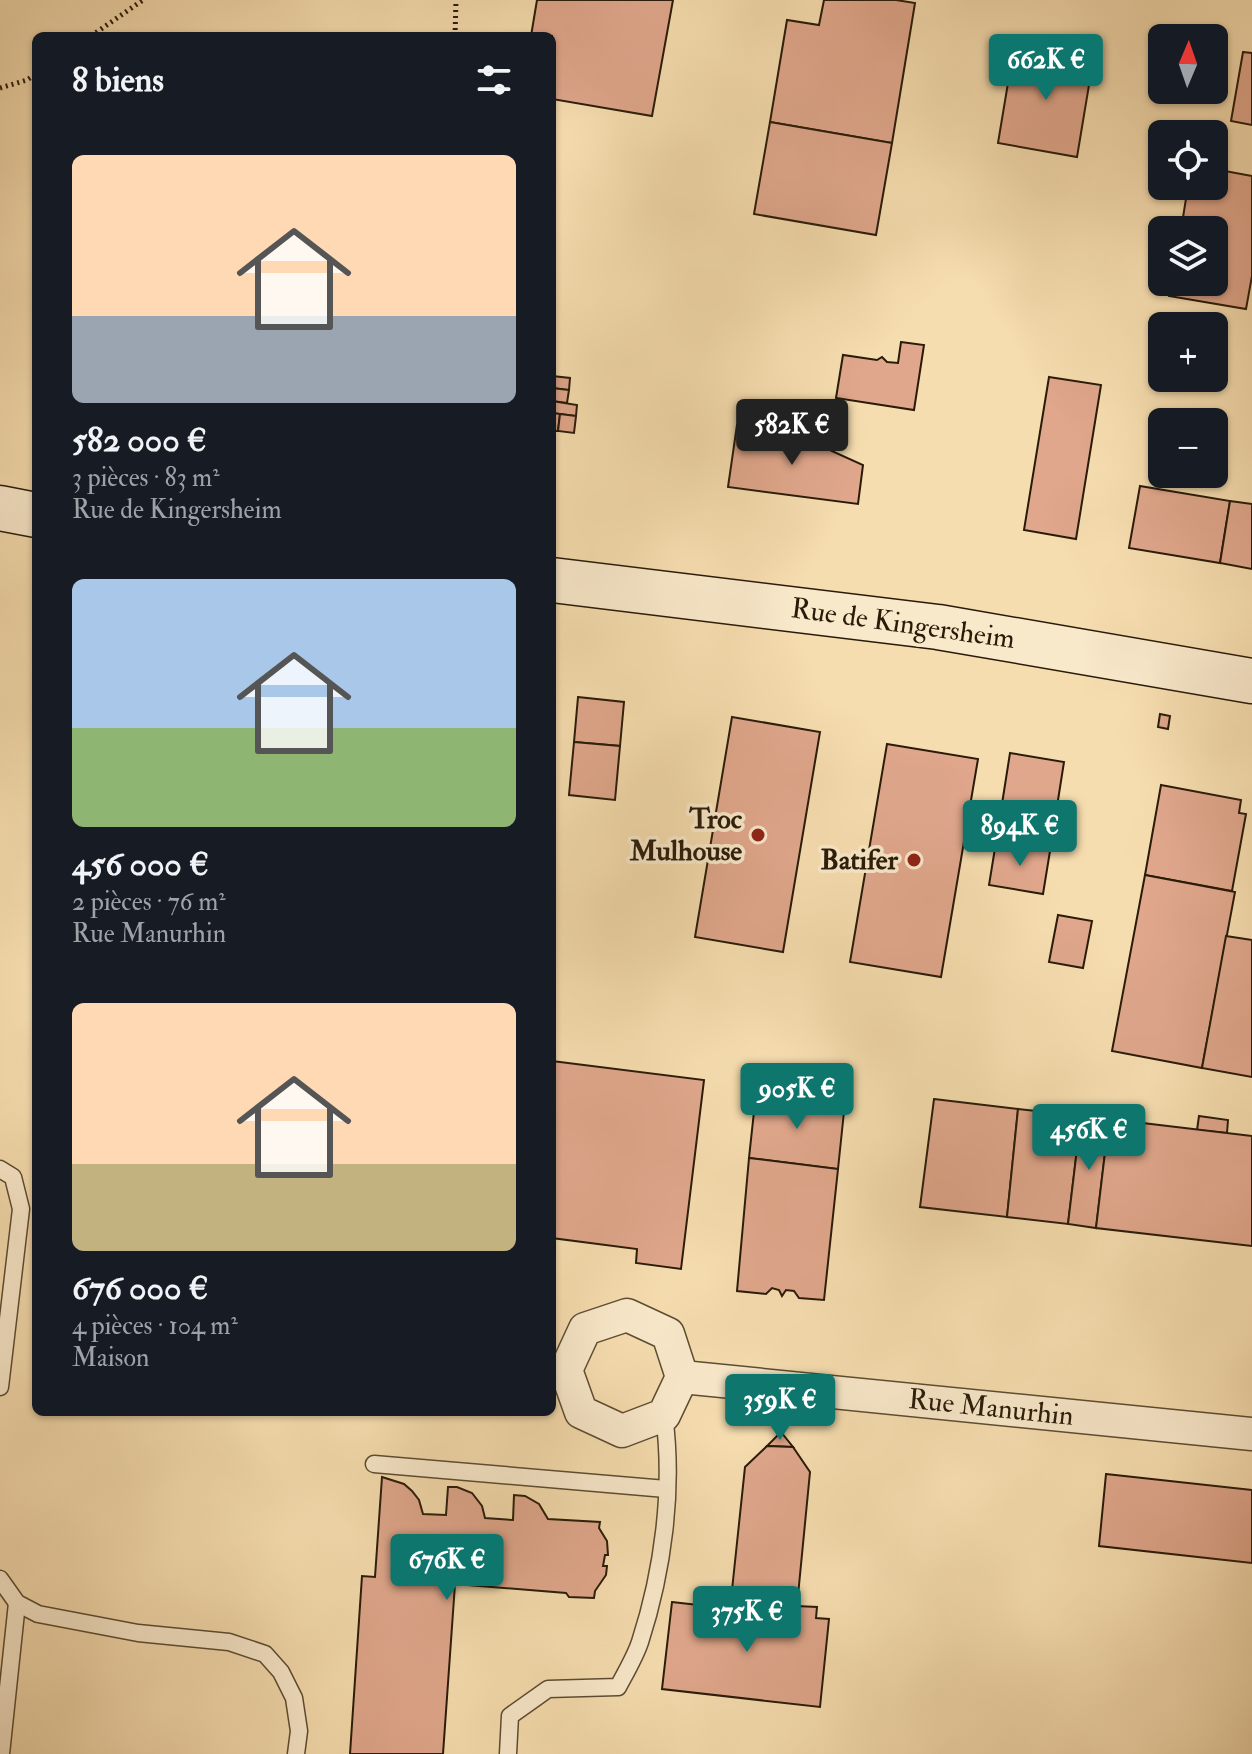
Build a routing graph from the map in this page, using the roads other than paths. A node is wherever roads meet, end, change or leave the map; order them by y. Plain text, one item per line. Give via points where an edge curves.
1 (0, 508) edge
2 (32, 514) edge
3 (0, 534) edge
4 (32, 535) edge
5 (556, 580) edge
6 (1252, 681) edge
7 (0, 1169) edge
8 (682, 1377) junction
9 (0, 1387) edge
10 (664, 1415) junction
11 (1252, 1434) edge
12 (374, 1464) dead end
13 (666, 1489) junction
14 (0, 1579) edge
15 (17, 1603) junction
16 (1, 1754) edge
17 (296, 1754) edge
18 (508, 1754) edge

1 - 2 main road
3 - 4 main road
5 - 6 main road, Rue de Kingersheim via 938,627
7 - 9 lane via 13,1177 21,1209
8 - 10 street
8 - 10 street via 668,1334 627,1315 585,1329 566,1370 581,1412 622,1431
8 - 11 street, Rue Manurhin
10 - 13 lane
12 - 13 lane
13 - 18 lane via 659,1567 639,1644 618,1687 548,1689 510,1716
14 - 15 lane
15 - 16 lane
15 - 17 lane via 38,1614 138,1633 229,1642 265,1654 294,1698

